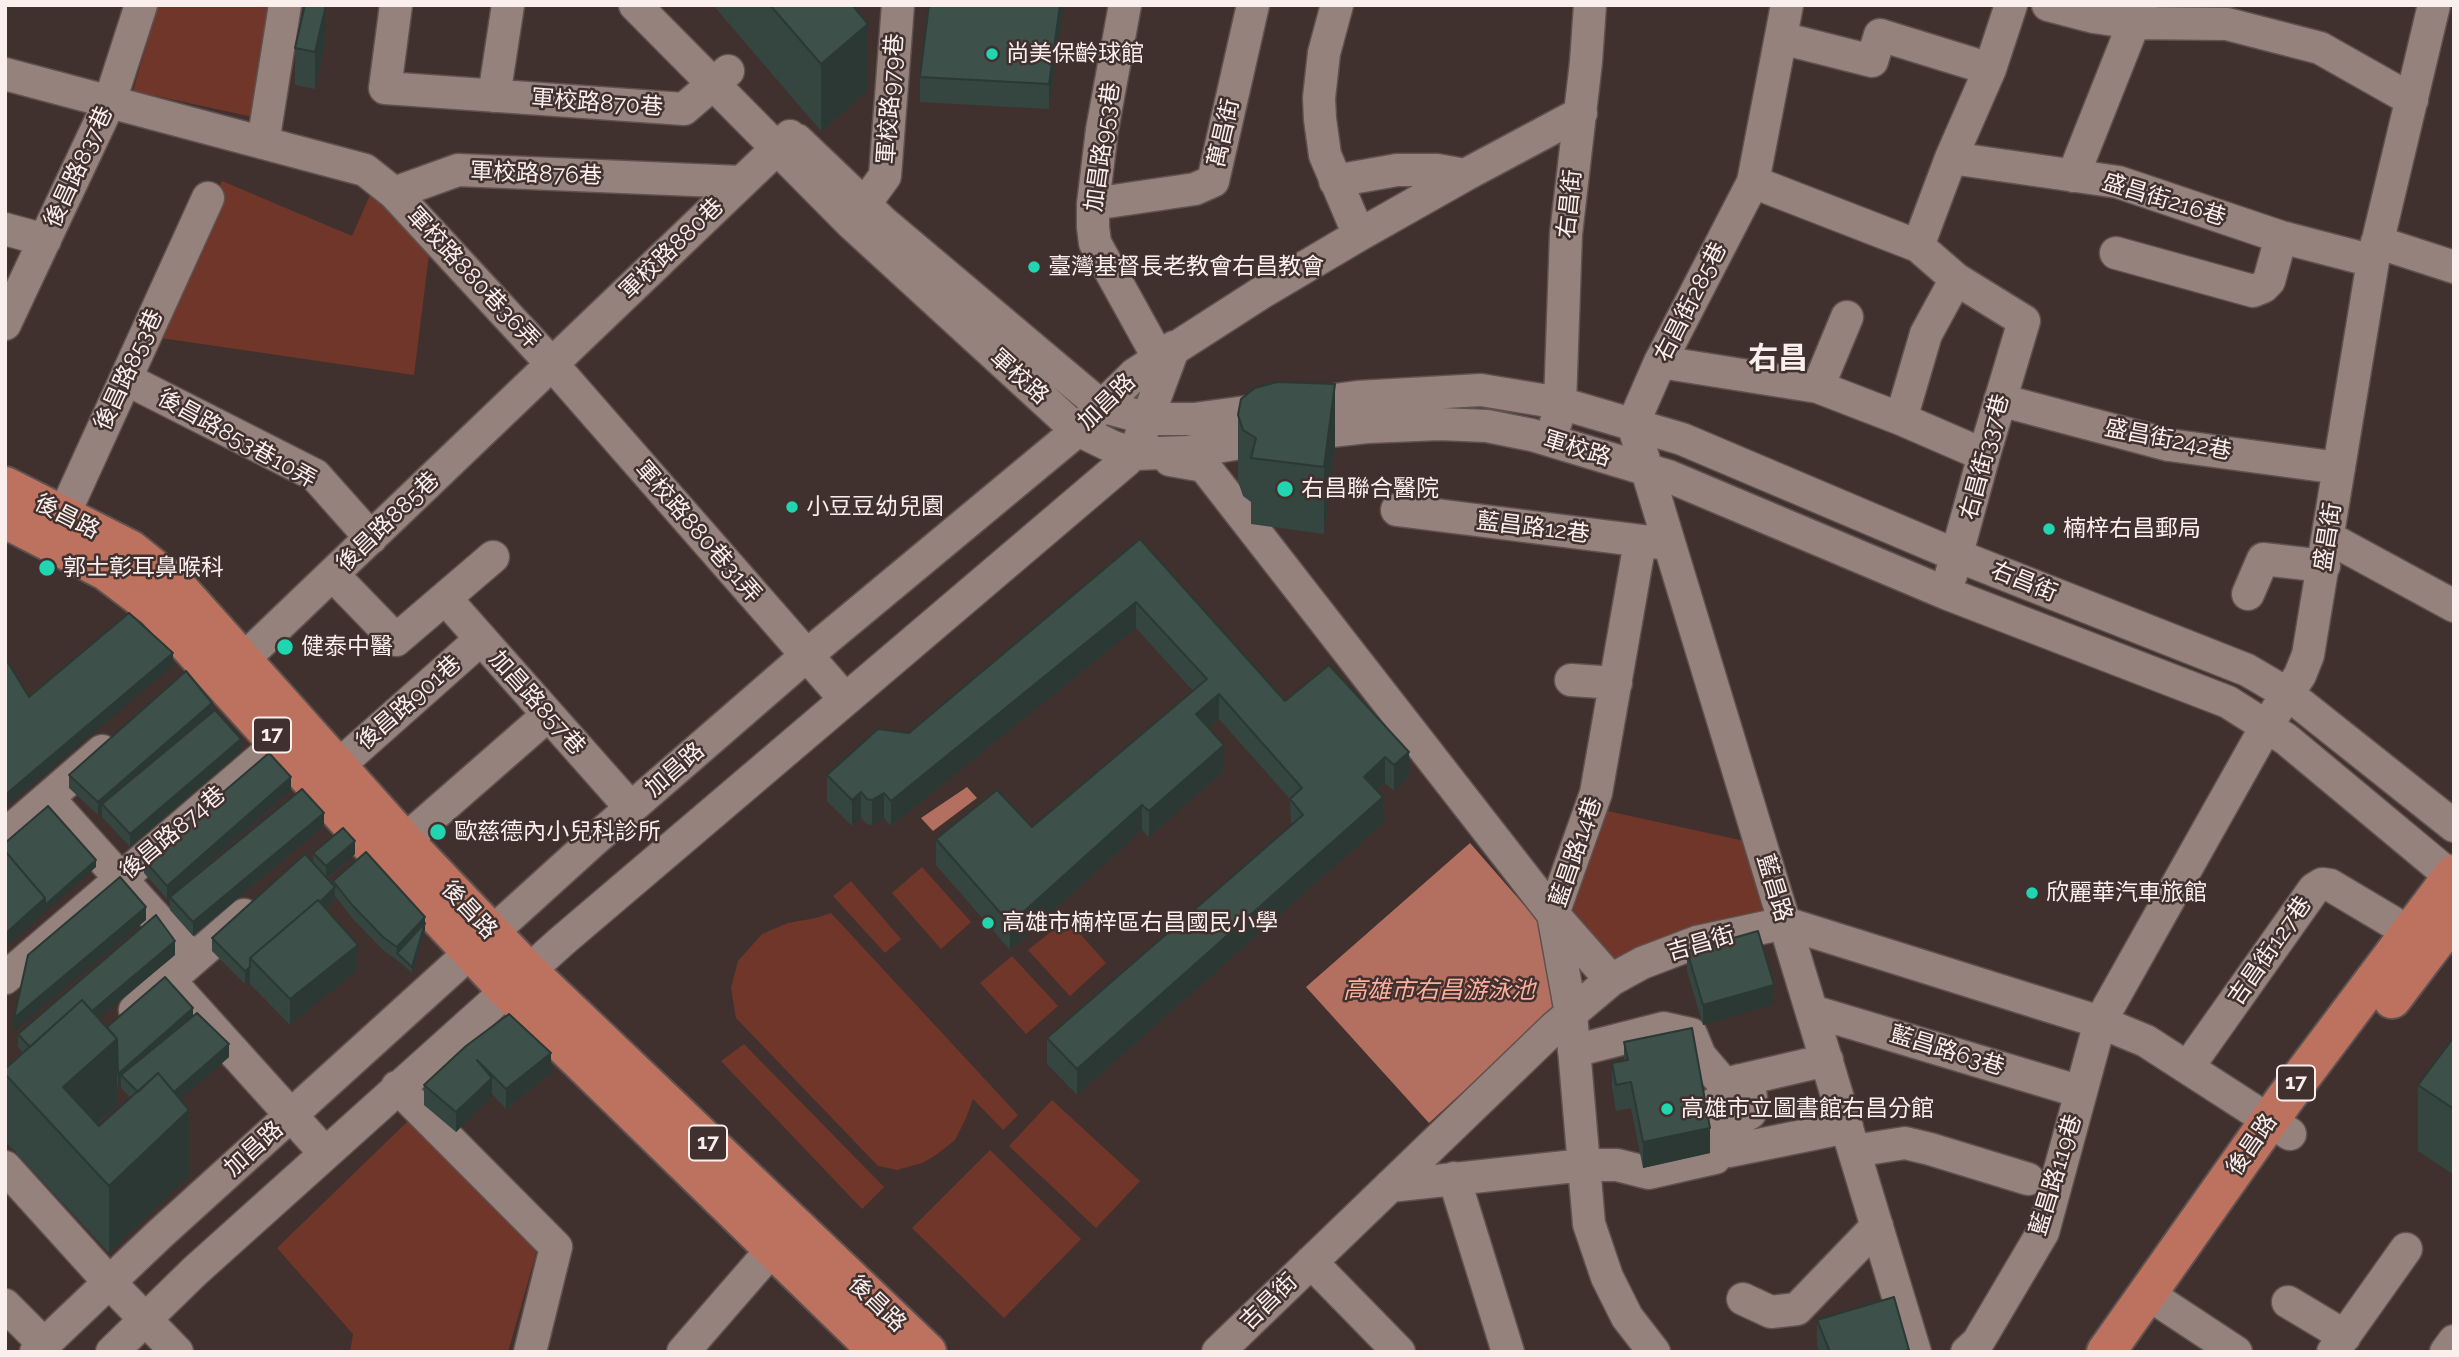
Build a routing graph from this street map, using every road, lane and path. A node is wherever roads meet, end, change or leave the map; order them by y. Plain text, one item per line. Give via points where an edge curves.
1 (141, 5) edge
2 (285, 5) edge
3 (396, 5) edge
4 (508, 5) edge
5 (898, 5) edge
6 (1125, 5) edge
7 (1253, 5) edge
8 (1337, 5) edge
9 (1590, 5) edge
10 (1787, 5) edge
11 (2011, 5) edge
12 (2434, 5) edge
13 (2052, 6) edge
14 (646, 7) edge
15 (2138, 14) edge
16 (1781, 38) junction
17 (1990, 69) junction
18 (5, 74) edge
19 (720, 78) junction
20 (494, 96) junction
21 (2412, 100) junction
22 (110, 101) junction
23 (1581, 113) junction
24 (263, 142) junction
25 (784, 142) junction
26 (1951, 158) junction
27 (1465, 175) junction
28 (2073, 176) junction
29 (1335, 181) junction
30 (741, 182) junction
31 (1753, 182) junction
32 (394, 192) junction
33 (208, 198) dead end
34 (1093, 204) junction
35 (858, 214) junction
36 (5, 229) edge
37 (1359, 235) junction
38 (2281, 237) junction
39 (45, 240) junction
40 (1918, 246) junction
41 (2375, 251) junction
42 (2116, 253) dead end
43 (2454, 267) edge
44 (1956, 279) junction
45 (1847, 317) dead end
46 (5, 324) edge
47 (1166, 352) junction
48 (1660, 362) junction
49 (552, 364) junction
50 (126, 379) junction
51 (1818, 387) junction
52 (2000, 400) junction
53 (1560, 403) junction
54 (1101, 406) junction
55 (1149, 419) junction
56 (1901, 419) junction
57 (1633, 424) junction
58 (1078, 430) junction
59 (1552, 441) junction
60 (1134, 454) junction
61 (1984, 455) junction
62 (2339, 468) junction
63 (1647, 470) junction
64 (1397, 510) dead end
65 (12, 515) edge
66 (58, 530) junction
67 (371, 538) junction
68 (1655, 543) junction
69 (2327, 552) junction
70 (1958, 556) junction
71 (493, 557) dead end
72 (333, 575) junction
73 (1945, 593) junction
74 (2248, 594) dead end
75 (445, 598) junction
76 (2452, 599) edge
77 (481, 639) junction
78 (806, 656) junction
79 (214, 665) junction
80 (1571, 680) dead end
81 (1616, 683) junction
82 (2288, 694) junction
83 (845, 699) junction
84 (548, 715) junction
85 (2267, 725) junction
86 (128, 728) edge
87 (279, 743) junction
88 (338, 766) junction
89 (48, 798) junction
90 (631, 808) junction
91 (2454, 826) edge
92 (5, 835) edge
93 (404, 841) junction
94 (2453, 876) edge
95 (120, 878) junction
96 (263, 898) edge
97 (1553, 914) junction
98 (2454, 918) edge
99 (1785, 923) junction
100 (2409, 932) junction
101 (480, 942) junction
102 (193, 959) junction
103 (5, 977) edge
104 (169, 981) junction
105 (517, 981) junction
106 (1611, 981) junction
107 (1812, 1011) junction
108 (1571, 1014) junction
109 (2100, 1022) junction
110 (118, 1025) edge
111 (1574, 1051) junction
112 (1827, 1060) junction
113 (2188, 1068) junction
114 (1740, 1080) junction
115 (397, 1087) junction
116 (2081, 1092) junction
117 (1714, 1104) dead end
118 (291, 1114) junction
119 (2280, 1127) junction
120 (1851, 1139) junction
121 (325, 1153) junction
122 (1584, 1164) junction
123 (5, 1167) edge
124 (1454, 1178) junction
125 (2028, 1179) dead end
126 (1390, 1186) junction
127 (1877, 1226) junction
128 (783, 1236) junction
129 (2406, 1249) dead end
130 (1311, 1262) junction
131 (110, 1283) junction
132 (1744, 1299) dead end
133 (2157, 1300) junction
134 (2288, 1302) dead end
135 (5, 1305) edge
136 (144, 1320) junction
137 (2454, 1341) edge
138 (2339, 1344) edge
139 (40, 1348) edge
140 (111, 1352) edge
141 (177, 1352) edge
142 (530, 1352) edge
143 (683, 1352) edge
144 (879, 1352) edge
145 (927, 1352) edge
146 (1218, 1352) edge
147 (1399, 1352) edge
148 (1508, 1352) edge
149 (1654, 1352) edge
150 (1915, 1352) edge
151 (1967, 1352) edge
152 (2106, 1352) edge
153 (2134, 1352) edge
154 (2236, 1352) edge
155 (2446, 1352) edge

1 - 22 street, 後昌路837巷
2 - 24 street
3 - 20 street, 軍校路870巷 via 385,88
4 - 20 street
5 - 35 street, 軍校路979巷 via 885,176
6 - 34 street, 加昌路953巷
7 - 34 street, 萬昌街 via 1213,181 1195,189
8 - 29 street via 1324,52 1320,98 1323,142
9 - 23 street, 右昌街
10 - 16 street, 右昌街285巷
11 - 17 street
12 - 21 street, 盛昌街
13 - 15 street
14 - 19 street, 軍校路
15 - 21 street via 2227,24 2320,48
15 - 28 street
16 - 17 street via 1872,61 1880,35
16 - 31 street, 右昌街285巷
17 - 26 street
18 - 22 street
19 - 20 street, 軍校路870巷 via 684,110
19 - 25 street, 軍校路
21 - 41 street, 盛昌街
22 - 24 street
22 - 39 street, 後昌路837巷
23 - 27 street, 加昌路
23 - 53 street, 右昌街 via 1566,234
24 - 32 street via 365,170
25 - 30 street, 軍校路880巷
25 - 35 street, 軍校路
26 - 28 street, 盛昌街216巷
26 - 40 street
27 - 29 street via 1397,170
27 - 37 street, 加昌路
28 - 38 street, 盛昌街216巷 via 2118,183
29 - 37 street
30 - 32 street, 軍校路876巷 via 458,170
30 - 49 street, 軍校路880巷
31 - 40 street
31 - 48 street, 右昌街285巷
32 - 49 street, 軍校路880巷36弄
33 - 50 street, 後昌路853巷
34 - 47 street, 加昌路953巷 via 1095,243
35 - 54 street, 軍校路
35 - 58 street, 軍校路
36 - 39 street
37 - 47 street, 加昌路
38 - 41 street, 盛昌街216巷
38 - 42 street via 2269,281 2253,291
39 - 46 street, 後昌路837巷
40 - 44 street
41 - 43 street, 盛昌街216巷
41 - 62 street, 盛昌街
44 - 52 street, 右昌街337巷 via 2024,321
44 - 56 street via 1926,334
45 - 51 street
47 - 54 street, 加昌路
47 - 55 street, 加昌路
48 - 51 street
48 - 57 street, 右昌街285巷
49 - 67 street, 後昌路885巷
49 - 78 street, 軍校路880巷31弄
50 - 66 street, 後昌路853巷
50 - 67 street, 後昌路853巷10弄 via 315,475
51 - 56 street
52 - 61 street, 右昌街337巷
52 - 62 street, 盛昌街242巷 via 2169,445
53 - 55 street, 軍校路 via 1481,390 1433,391 1194,419
53 - 57 street, 右昌街
53 - 59 street, 右昌街
54 - 55 street, 軍校路
54 - 58 street, 加昌路
55 - 60 street, 加昌路
56 - 61 street
57 - 63 street, 藍昌路
57 - 70 street, 右昌街 via 1682,439
58 - 60 street, 軍校路
58 - 78 street, 加昌路
59 - 60 street, 軍校路 via 1487,426 1440,424 1367,427 1187,452
59 - 63 street, 軍校路
60 - 83 street, 加昌路
60 - 97 street via 1205,466
61 - 70 street, 右昌街337巷
62 - 69 street, 盛昌街
63 - 68 street, 藍昌路
63 - 73 street, 右昌街
64 - 68 street, 藍昌路12巷
65 - 66 main road, 後昌路 / 17
66 - 79 main road, 後昌路 / 17 via 155,608
67 - 72 street, 後昌路885巷
68 - 81 street, 藍昌路14巷
68 - 99 street, 藍昌路
69 - 74 street via 2263,559
69 - 76 street
69 - 82 street, 盛昌街 via 2308,655
70 - 73 street, 右昌街337巷
70 - 82 street, 右昌街 via 2247,670
71 - 75 street
72 - 75 street via 396,640
72 - 79 street, 後昌路885巷
73 - 85 street, 右昌街 via 2228,702
75 - 77 street, 加昌路857巷
77 - 84 street, 加昌路857巷
77 - 88 street, 後昌路901巷
78 - 83 street, 軍校路880巷31弄
78 - 90 street, 加昌路
79 - 87 main road, 後昌路 / 17
79 - 88 main road, 後昌路 / 17
80 - 81 street
81 - 97 street, 藍昌路14巷 via 1596,793
82 - 85 street, 盛昌街
82 - 91 street, 右昌街
83 - 105 street, 加昌路
84 - 90 street, 加昌路857巷
84 - 93 street
85 - 94 street, 右昌街
85 - 109 street, 盛昌街
86 - 89 street
87 - 95 street, 後昌路874巷
87 - 101 main road, 後昌路 / 17 via 336,834
88 - 93 main road, 後昌路 / 17
89 - 92 street
89 - 95 street
90 - 101 street, 加昌路
93 - 101 main road, 後昌路 / 17
94 - 100 main road, 後昌路 / 17
95 - 102 street
95 - 103 street, 後昌路874巷
96 - 102 street
97 - 106 street
97 - 108 street, 藍昌路14巷
98 - 119 main road, 後昌路 / 17
99 - 106 street, 吉昌街 via 1697,942 1642,963
99 - 107 street, 藍昌路
99 - 109 street, 吉昌街
100 - 113 street, 吉昌街127巷 via 2322,884 2314,889
100 - 119 main road, 後昌路 / 17
101 - 105 main road, 後昌路 / 17
101 - 118 street, 加昌路
102 - 104 street
104 - 110 street
104 - 118 street
105 - 115 street, 加昌路
105 - 128 main road, 後昌路 / 17
106 - 108 street, 吉昌街
107 - 112 street, 藍昌路
107 - 116 street, 藍昌路63巷
108 - 111 street, 藍昌路14巷
108 - 126 street, 吉昌街
109 - 113 street, 吉昌街 via 2146,1041
109 - 116 street, 藍昌路119巷
111 - 114 street via 1664,1028 1691,1034 1700,1056 1724,1084
111 - 122 street, 藍昌路14巷
112 - 114 street
112 - 120 street, 藍昌路
113 - 119 street, 吉昌街
114 - 122 street via 1751,1096 1750,1113 1733,1123 1715,1158 1649,1173
115 - 121 street, 加昌路
115 - 142 street via 556,1247
116 - 151 street, 藍昌路119巷 via 2043,1232 1978,1342
117 - 120 street via 1729,1151
118 - 121 street
118 - 131 street, 加昌路
119 - 133 main road, 後昌路 / 17
120 - 125 street via 1905,1143
120 - 127 street, 藍昌路
121 - 136 street, 加昌路
122 - 124 street
122 - 149 street, 藍昌路14巷 via 1589,1224 1607,1277 1627,1317
123 - 131 street
124 - 126 street
124 - 148 street
126 - 130 street, 吉昌街
127 - 132 street via 1797,1309 1771,1312
127 - 150 street, 藍昌路
128 - 143 street
128 - 144 main road, 後昌路 / 17
128 - 145 main road, 後昌路 / 17
129 - 138 street
130 - 146 street, 吉昌街
130 - 147 street
131 - 136 street
131 - 139 street, 加昌路
133 - 152 main road, 後昌路 / 17
133 - 153 main road, 後昌路 / 17
133 - 154 street
134 - 138 street
135 - 139 street
136 - 140 street, 加昌路
136 - 141 street
137 - 155 street

